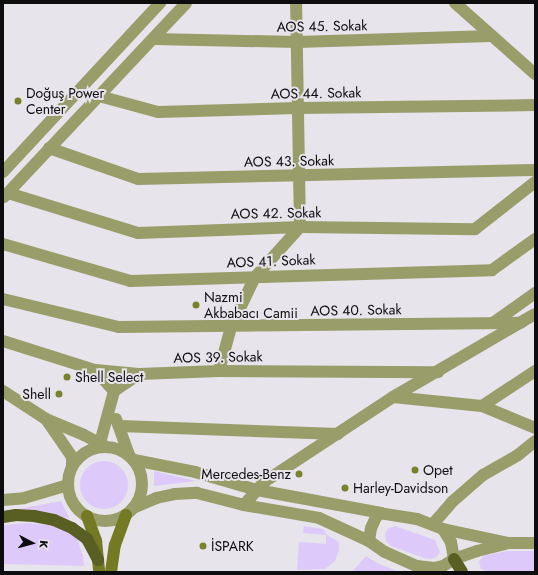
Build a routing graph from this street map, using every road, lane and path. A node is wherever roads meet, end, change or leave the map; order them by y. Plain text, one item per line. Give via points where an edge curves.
1 (160, 3) edge
2 (186, 3) edge
3 (296, 3) edge
4 (455, 3) edge
5 (491, 36) junction
6 (154, 39) junction
7 (297, 42) junction
8 (535, 74) edge
9 (99, 96) junction
10 (535, 105) edge
11 (298, 108) junction
12 (49, 148) junction
13 (535, 170) edge
14 (3, 172) edge
15 (299, 176) junction
16 (535, 182) edge
17 (6, 196) edge
18 (300, 227) junction
19 (535, 239) edge
20 (3, 244) edge
21 (255, 277) junction
22 (535, 293) edge
23 (3, 299) edge
24 (535, 314) edge
25 (492, 323) junction
26 (521, 323) junction
27 (231, 327) junction
28 (3, 341) edge
29 (95, 370) junction
30 (535, 371) edge
31 (220, 372) junction
32 (438, 372) junction
33 (139, 374) junction
34 (3, 391) edge
35 (114, 391) junction
36 (393, 398) junction
37 (482, 406) junction
38 (110, 407) junction
39 (46, 419) junction
40 (120, 426) junction
41 (535, 428) edge
42 (338, 434) junction
43 (535, 441) edge
44 (103, 445) junction
45 (132, 458) junction
46 (72, 466) junction
47 (68, 485) junction
48 (257, 490) junction
49 (24, 498) junction
50 (3, 500) edge
51 (244, 504) junction
52 (3, 505) edge
53 (130, 511) junction
54 (381, 513) junction
55 (87, 516) junction
56 (3, 517) edge
57 (438, 527) junction
58 (369, 541) junction
59 (508, 543) junction
60 (535, 544) edge
61 (454, 559) junction
62 (98, 560) junction
63 (100, 572) edge
64 (111, 572) edge
65 (462, 572) edge

1 - 14 street
2 - 6 street
3 - 7 street
4 - 5 street
5 - 7 street, AOS 45. Sokak
5 - 8 street
6 - 7 street, AOS 45. Sokak
6 - 9 street
7 - 11 street
9 - 11 street, AOS 44. Sokak via 158,112
9 - 12 street
10 - 11 street, AOS 44. Sokak
11 - 15 street
12 - 15 street, AOS 43. Sokak via 138,179
12 - 17 street
13 - 15 street, AOS 43. Sokak
15 - 18 street
16 - 18 street, AOS 42. Sokak via 475,229
17 - 18 street, AOS 42. Sokak via 138,232
18 - 21 street
19 - 21 street, AOS 41. Sokak via 492,270
20 - 21 street, AOS 41. Sokak via 130,280
21 - 27 street
22 - 25 street
23 - 27 street, AOS 40. Sokak via 119,327
24 - 26 street
25 - 26 street, AOS 40. Sokak
25 - 27 street, AOS 40. Sokak
26 - 32 street
27 - 31 street
28 - 29 street, AOS 39. Sokak
29 - 33 street, AOS 39. Sokak
29 - 35 street
30 - 37 street
31 - 32 street, AOS 39. Sokak
31 - 33 street, AOS 39. Sokak
32 - 36 street
33 - 35 street
34 - 39 street
35 - 38 street
36 - 37 street
36 - 42 street
37 - 41 street
38 - 40 street
38 - 44 street
39 - 44 street
39 - 46 street via 72,457
40 - 42 street
40 - 45 street
42 - 48 street via 264,482
43 - 57 street via 518,455 483,475 452,502
44 - 45 street via 118,448
44 - 46 street via 86,452
45 - 48 street via 195,472
45 - 53 street via 140,469 142,490
46 - 47 street
47 - 49 street
47 - 55 street via 74,503
48 - 51 street
48 - 54 street
49 - 50 street
49 - 52 street
51 - 53 street via 197,493 174,494 156,498
51 - 58 street via 318,518
53 - 55 street via 107,521
53 - 64 street via 115,545
54 - 57 street
54 - 58 street via 371,528
55 - 62 street via 96,541
56 - 62 main road via 34,516 54,520 72,528 87,538
57 - 59 street
57 - 61 street via 451,542
58 - 61 street via 385,552 417,566 434,568
59 - 60 street
59 - 61 street via 477,550
61 - 65 main road
62 - 63 street

